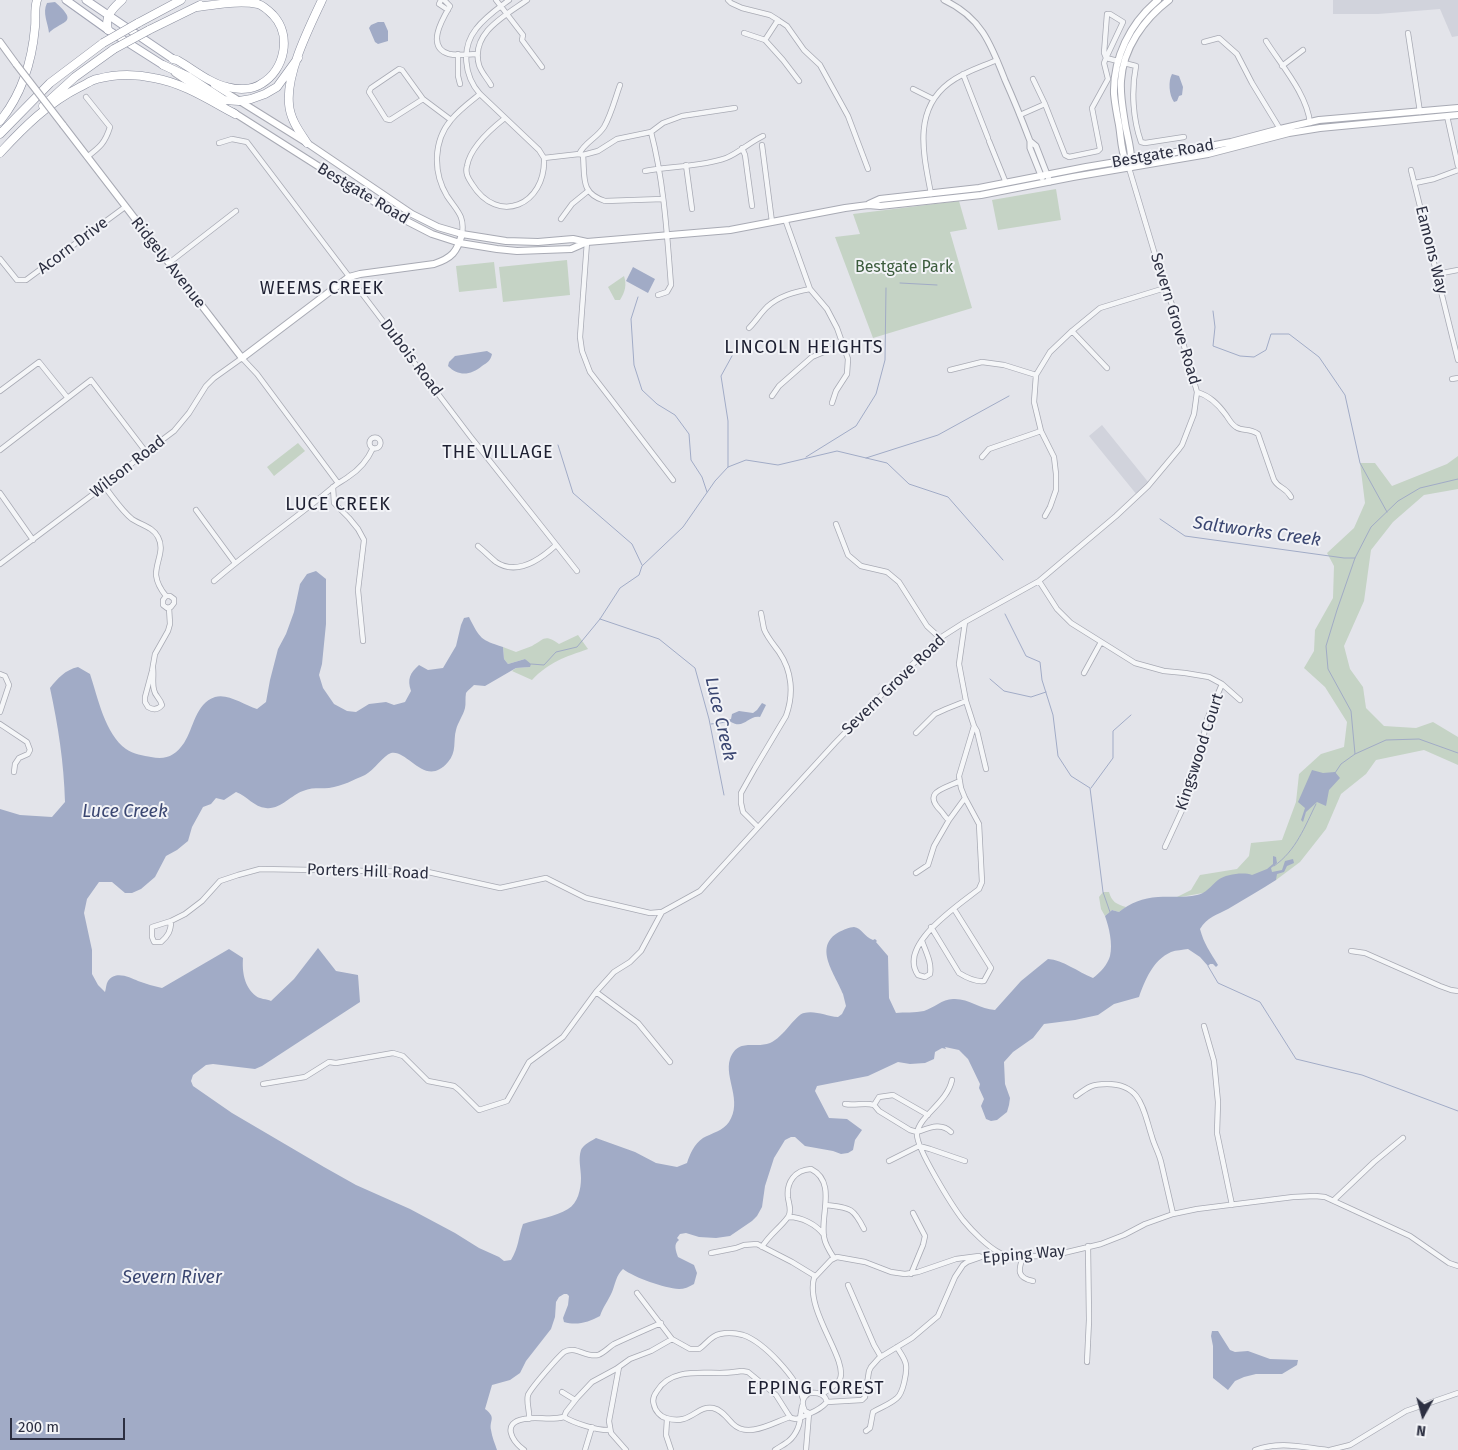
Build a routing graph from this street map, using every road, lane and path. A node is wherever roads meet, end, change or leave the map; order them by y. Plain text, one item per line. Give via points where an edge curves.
1 (29, 0) edge
2 (36, 0) edge
3 (66, 0) edge
4 (86, 0) edge
5 (122, 0) edge
6 (181, 0) edge
7 (214, 0) edge
8 (322, 0) edge
9 (443, 0) edge
10 (496, 0) edge
11 (508, 0) edge
12 (527, 0) edge
13 (728, 0) edge
14 (944, 0) edge
15 (1158, 0) edge
16 (1169, 0) edge
17 (501, 6) junction
18 (197, 7) junction
19 (508, 14) junction
20 (108, 16) junction
21 (778, 20) junction
22 (35, 26) junction
23 (108, 30) junction
24 (744, 33) dead end
25 (1408, 33) dead end
26 (765, 40) junction
27 (1266, 41) dead end
28 (0, 42) edge
29 (1204, 42) dead end
30 (1303, 50) dead end
31 (458, 54) junction
32 (466, 54) junction
33 (477, 54) junction
34 (298, 58) junction
35 (1106, 58) junction
36 (172, 59) junction
37 (998, 60) junction
38 (1121, 62) junction
39 (163, 65) junction
40 (1282, 66) junction
41 (542, 67) dead end
42 (963, 74) junction
43 (1033, 79) dead end
44 (799, 81) dead end
45 (460, 84) dead end
46 (491, 85) dead end
47 (620, 86) dead end
48 (913, 89) dead end
49 (480, 94) junction
50 (86, 97) dead end
51 (423, 99) junction
52 (933, 99) junction
53 (239, 101) junction
54 (1045, 104) junction
55 (735, 108) dead end
56 (1458, 108) edge
57 (1420, 112) junction
58 (235, 114) junction
59 (1020, 115) junction
60 (1458, 115) edge
61 (1447, 116) junction
62 (505, 118) junction
63 (1328, 119) junction
64 (451, 120) junction
65 (0, 121) edge
66 (1310, 122) junction
67 (1330, 126) junction
68 (1280, 128) junction
69 (1310, 129) junction
70 (651, 132) junction
71 (0, 134) edge
72 (763, 136) dead end
73 (1184, 137) dead end
74 (219, 143) dead end
75 (306, 143) junction
76 (762, 145) dead end
77 (0, 147) edge
78 (742, 148) junction
79 (0, 153) edge
80 (581, 155) junction
81 (87, 157) junction
82 (544, 158) junction
83 (1128, 160) junction
84 (686, 165) junction
85 (659, 168) junction
86 (1129, 168) junction
87 (1458, 168) edge
88 (868, 169) dead end
89 (1411, 170) dead end
90 (645, 171) dead end
91 (1046, 179) junction
92 (1006, 183) junction
93 (1415, 183) junction
94 (962, 190) junction
95 (588, 191) junction
96 (931, 194) junction
97 (963, 198) junction
98 (663, 200) junction
99 (868, 205) junction
100 (125, 206) junction
101 (752, 206) dead end
102 (692, 209) dead end
103 (236, 211) dead end
104 (561, 219) dead end
105 (785, 219) junction
106 (772, 222) junction
107 (462, 234) junction
108 (668, 236) junction
109 (587, 242) junction
110 (460, 243) junction
111 (0, 259) edge
112 (169, 263) junction
113 (1458, 270) edge
114 (1437, 274) junction
115 (349, 277) junction
116 (810, 288) junction
117 (1165, 288) junction
118 (658, 295) dead end
119 (748, 328) dead end
120 (1072, 331) junction
121 (1456, 343) edge
122 (843, 344) junction
123 (242, 358) junction
124 (1458, 360) edge
125 (1108, 368) dead end
126 (950, 370) dead end
127 (1036, 375) junction
128 (1458, 378) edge
129 (1452, 379) dead end
130 (0, 391) edge
131 (1197, 392) junction
132 (772, 396) dead end
133 (67, 397) junction
134 (832, 403) dead end
135 (1041, 431) junction
136 (373, 448) dead end
137 (0, 450) edge
138 (146, 452) junction
139 (982, 457) dead end
140 (673, 480) dead end
141 (338, 483) junction
142 (104, 486) junction
143 (333, 487) junction
144 (0, 493) edge
145 (324, 496) junction
146 (1291, 497) dead end
147 (334, 503) junction
148 (196, 510) dead end
149 (1045, 516) dead end
150 (836, 524) dead end
151 (33, 540) junction
152 (556, 545) junction
153 (478, 546) dead end
154 (235, 562) junction
155 (0, 564) edge
156 (577, 571) dead end
157 (214, 581) dead end
158 (1039, 581) junction
159 (166, 596) junction
160 (169, 608) junction
161 (761, 613) dead end
162 (965, 622) junction
163 (940, 638) junction
164 (363, 641) dead end
165 (1101, 642) junction
166 (153, 668) junction
167 (1084, 673) dead end
168 (0, 674) edge
169 (1222, 684) junction
170 (1240, 700) dead end
171 (966, 701) junction
172 (0, 712) edge
173 (0, 724) edge
174 (974, 726) junction
175 (916, 733) dead end
176 (986, 770) dead end
177 (14, 772) dead end
178 (960, 781) junction
179 (965, 798) junction
180 (948, 820) junction
181 (758, 827) junction
182 (1165, 847) dead end
183 (916, 873) dead end
184 (954, 909) junction
185 (662, 912) junction
186 (171, 921) junction
187 (931, 928) junction
188 (922, 942) junction
189 (1351, 951) dead end
190 (1458, 991) edge
191 (596, 992) junction
192 (1204, 1026) dead end
193 (670, 1062) dead end
194 (952, 1080) dead end
195 (263, 1084) dead end
196 (1076, 1096) dead end
197 (845, 1104) dead end
198 (874, 1104) junction
199 (928, 1115) junction
200 (917, 1132) junction
201 (951, 1132) dead end
202 (1403, 1138) dead end
203 (919, 1146) junction
204 (889, 1161) dead end
205 (965, 1161) dead end
206 (1334, 1200) junction
207 (1232, 1205) junction
208 (826, 1206) junction
209 (913, 1213) dead end
210 (1173, 1214) junction
211 (789, 1217) junction
212 (864, 1229) dead end
213 (824, 1234) junction
214 (762, 1246) junction
215 (1088, 1246) junction
216 (711, 1253) dead end
217 (1002, 1254) junction
218 (987, 1255) junction
219 (1023, 1257) junction
220 (834, 1258) junction
221 (1458, 1266) edge
222 (911, 1274) junction
223 (815, 1276) junction
224 (1033, 1281) dead end
225 (848, 1286) dead end
226 (637, 1293) dead end
227 (661, 1323) junction
228 (672, 1339) junction
229 (897, 1347) junction
230 (881, 1357) junction
231 (1087, 1362) dead end
232 (618, 1367) junction
233 (799, 1387) junction
234 (562, 1392) dead end
235 (809, 1393) junction
236 (1458, 1393) edge
237 (822, 1394) junction
238 (803, 1399) junction
239 (575, 1400) junction
240 (827, 1402) junction
241 (802, 1405) junction
242 (809, 1413) junction
243 (564, 1417) junction
244 (790, 1417) junction
245 (529, 1418) junction
246 (667, 1418) junction
247 (800, 1418) junction
248 (592, 1427) junction
249 (610, 1430) junction
250 (866, 1431) dead end
251 (624, 1449) edge
252 (524, 1450) edge
253 (585, 1450) edge
254 (671, 1450) edge
255 (775, 1450) edge
256 (806, 1450) edge
257 (1255, 1450) edge
258 (1328, 1450) edge

1 - 22 highway
2 - 22 highway
3 - 23 main road
4 - 20 main road
5 - 20 highway
6 - 71 highway, bridge via 103,43 50,83
7 - 18 highway
8 - 34 highway
9 - 31 street via 450,6 437,32 438,44 449,54
10 - 17 street
11 - 17 street
12 - 19 street
13 - 21 street
14 - 37 street via 974,20
15 - 38 main road via 1131,31
16 - 38 main road via 1143,25
17 - 19 street
17 - 32 street via 475,30
18 - 36 highway via 246,1 267,8 276,18 284,36 285,47 278,66 261,84 236,88 214,82
18 - 77 highway, bridge via 114,49 75,77
19 - 33 street via 482,36
19 - 41 street
20 - 23 highway
20 - 36 main road
21 - 26 street
21 - 88 street via 820,65 848,116
22 - 65 highway via 25,78
23 - 39 main road
24 - 26 street
25 - 57 street
26 - 44 street
27 - 40 street
28 - 81 main road, Ridgely Avenue, bridge
29 - 68 street via 1219,38 1237,54
30 - 40 street
31 - 32 street
31 - 45 street
32 - 33 street
32 - 49 street via 469,76
33 - 46 street via 482,72
34 - 53 highway via 277,87 266,94
34 - 75 highway via 289,86 289,105
35 - 35 street via 1107,14 1110,14 1123,22
35 - 38 street
35 - 54 street via 1108,79 1092,108 1098,151 1066,154
36 - 53 main road, Bestgate Road
37 - 42 street
37 - 59 street
38 - 73 street via 1136,66 1133,95 1140,142 1145,144
38 - 83 main road
39 - 53 highway via 224,100
39 - 58 main road, Bestgate Road
40 - 66 street via 1302,95
42 - 52 street via 948,83
42 - 92 street
43 - 54 street
47 - 80 street via 603,128 583,146
48 - 52 street
49 - 62 street
49 - 64 street
50 - 81 street via 110,128 101,146
51 - 51 street via 406,74 398,69 369,92 390,120
51 - 64 street
52 - 96 street via 923,128
53 - 75 main road, Bestgate Road
54 - 59 street
55 - 70 street via 682,116
56 - 57 main road, Bestgate Road
57 - 63 main road, Bestgate Road
58 - 79 highway via 203,96 163,80 136,75 113,76 95,79 64,95 35,117
58 - 110 main road, Bestgate Road via 395,215 432,234
59 - 91 street via 1030,141 1036,146
60 - 61 main road, Bestgate Road
61 - 67 main road, Bestgate Road
61 - 87 street
62 - 82 street
62 - 82 street via 487,132 466,166 476,191 494,204 513,206 525,202 536,190
63 - 66 main road, Bestgate Road
63 - 67 main road
64 - 107 street via 440,141 437,167 446,194 461,215
66 - 68 main road, Bestgate Road
66 - 69 street
67 - 69 main road, Bestgate Road
68 - 83 main road, Bestgate Road via 1231,142
69 - 86 main road, Bestgate Road
70 - 80 street via 617,139 598,151
70 - 85 street
72 - 78 street
74 - 115 street, Dubois Road via 232,139 247,142
75 - 107 main road, Bestgate Road via 412,214
76 - 106 street
78 - 84 street via 716,161
78 - 101 street
80 - 82 street
80 - 95 street
81 - 100 main road, Ridgely Avenue
83 - 86 main road
83 - 91 main road, Bestgate Road
84 - 85 street
84 - 102 street
85 - 90 street
85 - 98 street
86 - 91 main road, Bestgate Road
86 - 117 street, Severn Grove Road
87 - 93 street
89 - 93 street, Eamons Way
91 - 92 main road, Bestgate Road
91 - 97 main road, Bestgate Road
92 - 94 main road, Bestgate Road
93 - 114 street, Eamons Way
94 - 96 main road, Bestgate Road
94 - 97 main road
95 - 98 street via 605,201
95 - 104 street
96 - 99 main road, Bestgate Road via 880,199
97 - 99 main road, Bestgate Road
98 - 108 street
99 - 105 main road, Bestgate Road
100 - 111 street, Acorn Drive via 26,280 17,280
100 - 112 main road, Ridgely Avenue
103 - 112 street
105 - 106 main road, Bestgate Road
105 - 116 street
106 - 108 main road, Bestgate Road
107 - 109 main road, Bestgate Road via 506,241 573,239
107 - 110 main road
108 - 109 main road, Bestgate Road
108 - 118 street via 671,285 667,292
109 - 110 main road, Bestgate Road via 571,249 536,251
109 - 140 street via 580,337 582,351 590,372
110 - 115 main road via 454,253 434,264
112 - 123 main road, Ridgely Avenue
113 - 114 street
114 - 121 street, Eamons Way
115 - 123 main road
115 - 152 street, Dubois Road
116 - 119 street via 776,299
116 - 122 street via 827,309
117 - 120 street via 1100,308
117 - 131 street, Severn Grove Road
120 - 125 street
120 - 127 street via 1050,352
121 - 124 street, Eamons Way
122 - 132 street via 812,357
122 - 134 street via 848,359 847,374
123 - 138 street, Wilson Road via 214,378 179,426
123 - 141 street, Ridgely Avenue
126 - 127 street via 982,362
127 - 135 street via 1034,402
128 - 129 street
130 - 133 street via 39,362
131 - 146 street via 1212,400 1233,426 1252,429 1258,434 1276,484 1287,490
131 - 158 street, Severn Grove Road via 1194,414 1182,445 1165,467 1116,516
133 - 137 street
133 - 138 street via 91,380
135 - 139 street via 989,449
135 - 149 street via 1054,457 1056,474 1056,490
136 - 141 street via 360,468
138 - 142 street, Wilson Road
141 - 143 street
142 - 151 street, Wilson Road
142 - 159 street via 124,512 157,536 161,553 156,577
143 - 145 street
143 - 147 street
144 - 151 street
145 - 147 street
145 - 154 street
147 - 164 street via 364,540 358,590
148 - 154 street
150 - 163 street via 848,556 861,566 887,572 899,582 926,626
151 - 155 street, Wilson Road
152 - 153 street via 536,561 517,567 497,563
152 - 156 street, Dubois Road
154 - 157 street
158 - 162 street, Severn Grove Road
158 - 165 street via 1071,624
159 - 160 street via 162,602
159 - 160 street via 174,599 173,606
160 - 166 street via 170,624 155,654
161 - 181 street via 765,630 789,671 791,689 786,716 741,794 744,812
162 - 163 street, Severn Grove Road
162 - 171 street via 959,664
163 - 181 street, Severn Grove Road via 835,743
165 - 167 street
165 - 169 street via 1135,664 1209,677
166 - 166 street via 145,702 148,707 157,709 162,704 155,695
168 - 172 street via 5,676 9,685
169 - 170 street
169 - 182 street, Kingswood Court via 1206,722 1189,795
171 - 174 street
171 - 175 street via 935,714
173 - 177 street via 27,742 30,750 18,758
174 - 176 street
174 - 178 street
178 - 179 street
178 - 180 street via 932,798 936,808
179 - 180 street
179 - 184 street via 979,824 982,882 979,889
180 - 183 street via 928,865
181 - 185 street, Severn Grove Road via 700,891
184 - 187 street
184 - 187 street via 991,968 984,981 966,978 959,973
185 - 186 street, Porters Hill Road via 586,898 543,877 500,888 428,872 260,869 220,881 202,901
185 - 191 street via 641,951 614,972
186 - 186 street, Porters Hill Road via 152,928 154,942 166,938
187 - 188 street
188 - 188 street via 913,963 918,975 925,976 931,970
189 - 190 street via 1366,953
191 - 193 street via 638,1023
191 - 195 street via 563,1037 529,1062 507,1101 479,1110 454,1086 428,1081 403,1056 393,1053 329,1062 305,1078
192 - 207 street via 1214,1062 1217,1132
194 - 199 street via 945,1096
196 - 210 street via 1095,1084 1116,1084 1128,1087 1138,1098 1161,1160
197 - 198 street
198 - 199 street via 879,1098 893,1095
198 - 200 street via 878,1112
199 - 200 street
200 - 201 street via 940,1126
200 - 203 street
202 - 206 street
203 - 204 street
203 - 205 street
203 - 217 street via 964,1221
206 - 207 street, Epping Way via 1315,1196 1293,1197
206 - 221 street, Epping Way via 1410,1236
207 - 210 street, Epping Way
208 - 211 street via 824,1180 814,1169 800,1170 790,1184
208 - 212 street via 851,1210
208 - 213 street
209 - 222 street via 925,1236
210 - 215 street, Epping Way via 1139,1226 1124,1236
211 - 213 street via 813,1225
211 - 214 street
213 - 220 street
214 - 216 street via 752,1244
214 - 223 street
215 - 219 street, Epping Way via 1055,1255
215 - 231 street
217 - 218 street, Epping Way
217 - 219 street, Epping Way
218 - 222 street via 956,1259
218 - 229 street, Epping Way via 964,1265 955,1277 938,1316
219 - 224 street via 1020,1275
220 - 222 street
220 - 223 street
223 - 237 street via 815,1305 840,1372 837,1382
225 - 230 street
226 - 227 street
227 - 228 street
227 - 245 street via 612,1345 598,1355 572,1350 564,1352 529,1393
228 - 232 street
228 - 233 street via 695,1350 720,1334 746,1336 774,1358
229 - 230 street, Epping Way
229 - 250 street via 906,1364 902,1390 897,1398 873,1412 870,1428
230 - 240 street, Epping Way via 869,1371 862,1400
232 - 239 street via 592,1382
232 - 249 street via 609,1412
233 - 235 street
233 - 238 street
234 - 239 street
235 - 237 street
235 - 238 street
236 - 258 street via 1406,1411 1350,1445
237 - 240 street
238 - 241 street
239 - 243 street
240 - 242 street via 815,1413
241 - 242 street
241 - 247 street
242 - 247 street
242 - 256 street
243 - 245 street
243 - 248 street
244 - 246 street via 752,1430 736,1427 714,1408 704,1409 682,1420
244 - 246 street via 776,1395 750,1373 742,1371 684,1374 666,1381 655,1394 653,1402 657,1411
244 - 247 street
245 - 252 street via 518,1421 511,1430 514,1442
246 - 254 street via 666,1435
247 - 255 street via 793,1436
248 - 249 street
248 - 253 street
249 - 251 street
257 - 258 street via 1282,1444

